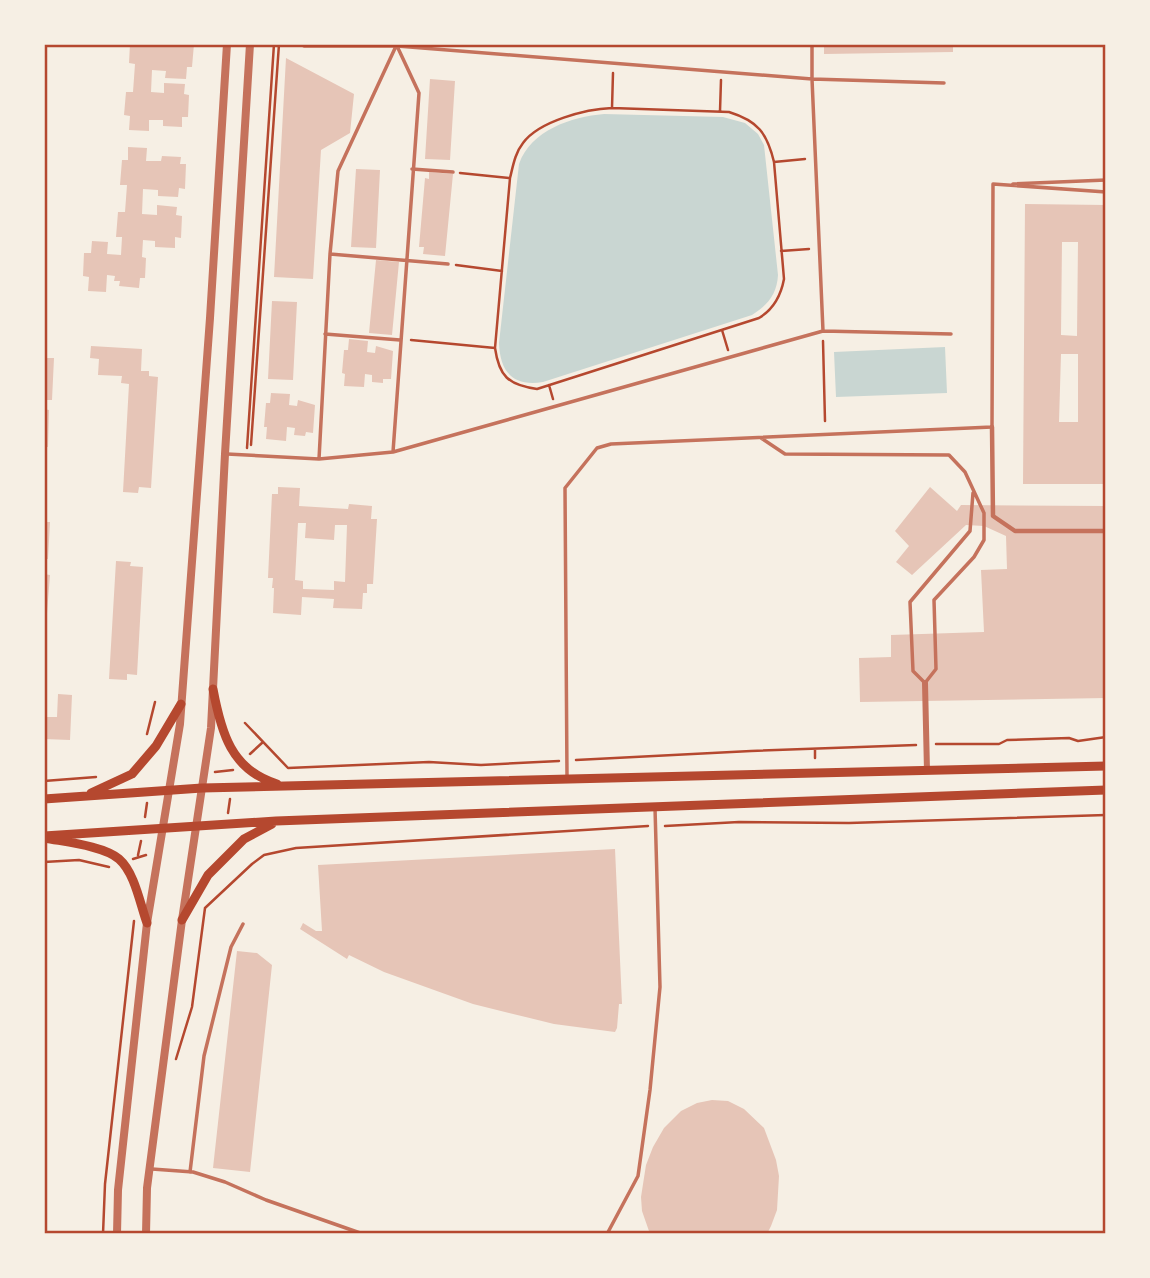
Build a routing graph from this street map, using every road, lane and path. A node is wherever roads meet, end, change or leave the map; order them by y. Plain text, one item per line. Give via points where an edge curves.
1 (227, 44) edge
2 (250, 44) edge
3 (274, 44) edge
4 (279, 44) edge
5 (812, 44) edge
6 (397, 45) edge
7 (304, 46) dead end
8 (613, 63) junction
9 (721, 72) junction
10 (812, 79) junction
11 (944, 83) dead end
12 (612, 108) junction
13 (720, 111) junction
14 (816, 158) junction
15 (774, 162) junction
16 (412, 169) junction
17 (453, 172) joint
18 (510, 178) junction
19 (1106, 180) edge
20 (993, 184) junction
21 (1106, 192) edge
22 (821, 248) junction
23 (781, 251) junction
24 (330, 254) junction
25 (407, 260) junction
26 (448, 264) joint
27 (502, 271) junction
28 (722, 330) junction
29 (823, 331) junction
30 (325, 334) junction
31 (951, 334) dead end
32 (400, 340) junction
33 (495, 348) junction
34 (730, 357) junction
35 (549, 385) junction
36 (555, 406) junction
37 (825, 421) dead end
38 (992, 428) junction
39 (760, 438) junction
40 (393, 452) junction
41 (225, 454) junction
42 (249, 455) junction
43 (319, 459) junction
44 (973, 493) junction
45 (1106, 531) edge
46 (925, 683) junction
47 (213, 689) junction
48 (155, 702) dead end
49 (181, 704) junction
50 (245, 723) dead end
51 (1106, 737) edge
52 (263, 741) junction
53 (144, 743) dead end
54 (952, 744) dead end
55 (902, 746) dead end
56 (815, 748) junction
57 (248, 756) dead end
58 (815, 758) dead end
59 (593, 760) dead end
60 (545, 762) dead end
61 (238, 766) dead end
62 (1106, 766) edge
63 (927, 771) junction
64 (221, 772) dead end
65 (100, 776) dead end
66 (567, 780) junction
67 (44, 781) edge
68 (285, 787) junction
69 (202, 788) junction
70 (170, 789) junction
71 (1106, 790) edge
72 (149, 791) junction
73 (86, 795) junction
74 (44, 799) edge
75 (655, 807) junction
76 (1106, 815) edge
77 (276, 821) junction
78 (684, 825) dead end
79 (196, 826) junction
80 (164, 827) junction
81 (643, 827) dead end
82 (143, 829) junction
83 (44, 837) edge
84 (138, 855) junction
85 (150, 855) dead end
86 (130, 860) dead end
87 (44, 862) edge
88 (114, 868) dead end
89 (237, 869) dead end
90 (241, 875) junction
91 (134, 915) dead end
92 (182, 920) junction
93 (147, 923) junction
94 (243, 924) dead end
95 (175, 1063) dead end
96 (149, 1168) junction
97 (190, 1172) junction
98 (103, 1234) edge
99 (117, 1234) edge
100 (146, 1234) edge
101 (362, 1234) edge
102 (607, 1234) edge

1 - 49 street
2 - 41 street
3 - 42 path
4 - 42 path
5 - 10 lane
6 - 7 lane
6 - 8 lane
6 - 16 lane via 419,93
6 - 24 lane via 338,171
8 - 9 lane
8 - 12 path
9 - 10 lane
9 - 13 path
10 - 11 lane
10 - 14 lane
12 - 13 path
12 - 18 path via 587,111 530,135 516,155
13 - 15 path via 746,117 761,130
14 - 15 path
14 - 22 lane
15 - 23 path
16 - 17 lane
16 - 25 lane
17 - 18 path
18 - 27 path
19 - 20 lane
20 - 21 lane
20 - 38 lane
22 - 23 path
22 - 29 lane
23 - 28 path via 782,292 768,313
24 - 25 lane
24 - 30 lane
25 - 26 lane
25 - 32 lane
26 - 27 path
27 - 33 path
28 - 34 path
28 - 35 path
29 - 31 lane
29 - 34 lane
29 - 37 path
30 - 32 lane
30 - 43 lane
32 - 33 path
32 - 40 lane
33 - 35 path via 505,378 520,387
34 - 36 lane
35 - 36 path
36 - 40 lane
38 - 39 lane
38 - 45 street via 993,516 1015,531
39 - 44 lane via 785,454 949,456 965,472
39 - 66 lane via 611,444 597,448 565,488
40 - 43 lane
41 - 42 lane
41 - 47 street
42 - 43 lane
44 - 46 lane via 984,513 984,540 934,600 936,669
44 - 46 lane via 970,531 910,602 913,671
46 - 63 street
47 - 68 main road via 218,717 236,757 259,779
47 - 69 street
48 - 53 path
49 - 70 street
49 - 73 main road via 156,746 132,774
50 - 52 path
51 - 54 path
52 - 57 path
52 - 60 path via 288,768
55 - 56 path
56 - 58 path
56 - 59 path
61 - 64 path
62 - 63 main road
63 - 66 main road
65 - 67 path
66 - 68 main road
68 - 69 main road
69 - 70 main road
69 - 79 street
70 - 72 main road
70 - 80 street
71 - 75 main road
72 - 73 main road
72 - 82 path
73 - 74 main road
75 - 77 main road
75 - 102 lane via 660,987 650,1090 638,1176
76 - 78 path
77 - 79 main road
77 - 92 main road via 244,839 208,875
79 - 80 main road
79 - 92 street
80 - 82 main road
80 - 93 street
81 - 90 path via 296,848 264,855
82 - 83 main road
82 - 84 path
83 - 93 main road via 106,851 119,859
84 - 85 path
84 - 86 path
87 - 88 path via 79,860
89 - 90 path
90 - 95 path via 205,908 192,1007
91 - 98 path
92 - 96 street
93 - 99 street
94 - 97 lane via 231,947 204,1056
96 - 97 lane
96 - 100 street
97 - 101 lane

